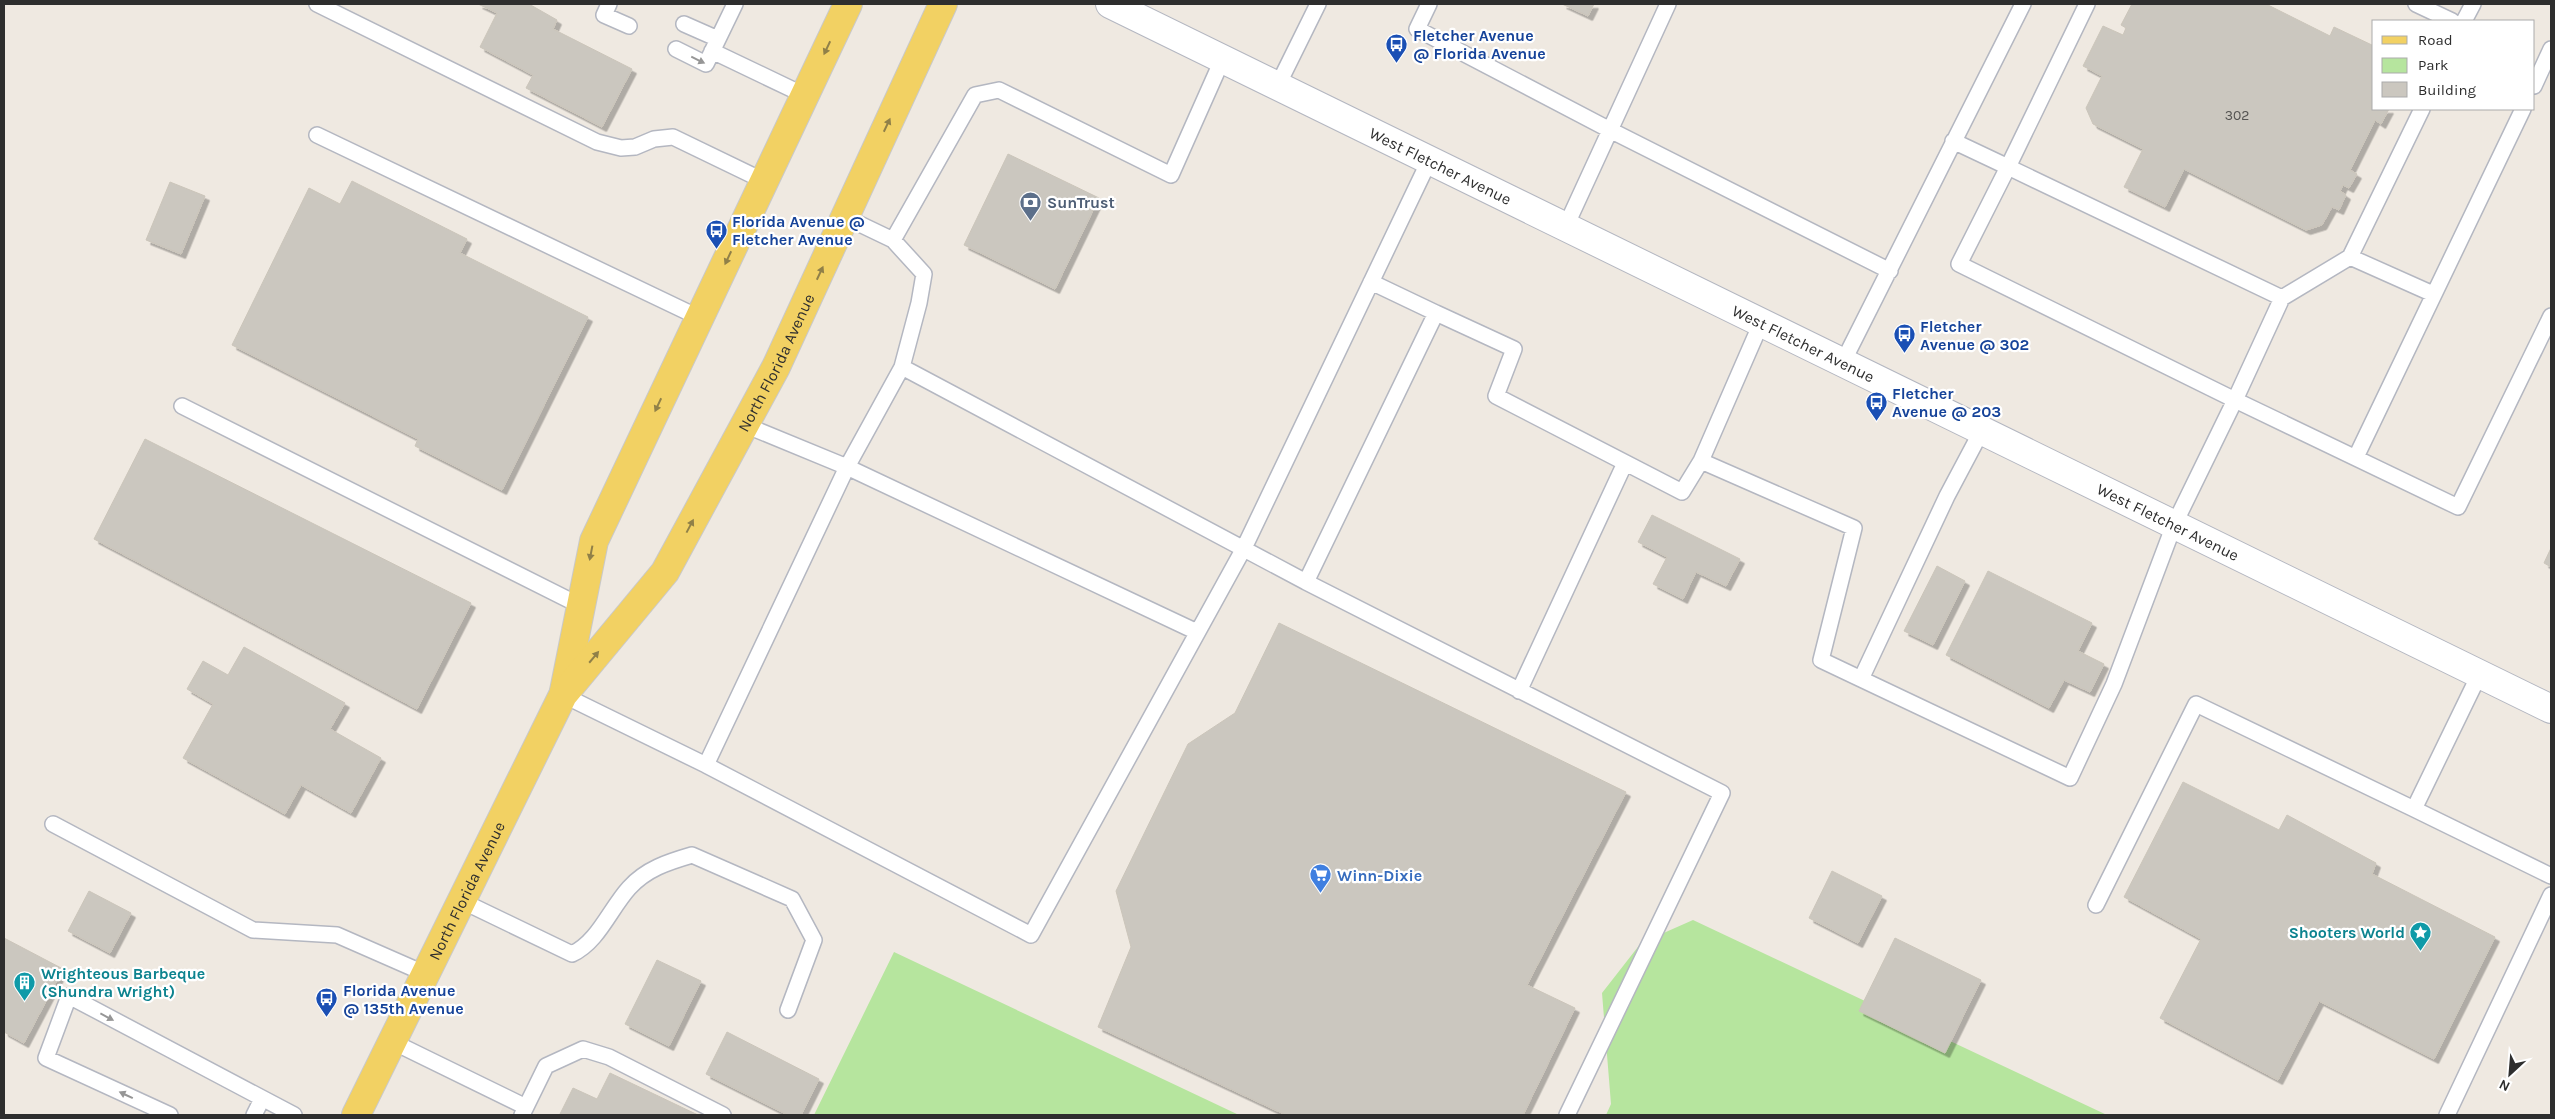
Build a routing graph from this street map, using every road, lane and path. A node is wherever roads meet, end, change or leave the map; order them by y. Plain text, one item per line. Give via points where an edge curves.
1 (317, 4) edge
2 (735, 4) edge
3 (848, 4) edge
4 (943, 4) edge
5 (1110, 4) edge
6 (1318, 4) edge
7 (1429, 4) edge
8 (1668, 4) edge
9 (2023, 4) edge
10 (2087, 4) edge
11 (2416, 4) edge
12 (2473, 4) edge
13 (606, 9) edge
14 (2450, 20) edge
15 (2465, 20) edge
16 (684, 24) dead end
17 (629, 26) dead end
18 (715, 45) junction
19 (676, 49) dead end
20 (2551, 49) edge
21 (1223, 58) junction
22 (2535, 84) edge
23 (1278, 85) junction
24 (804, 96) junction
25 (2422, 110) edge
26 (2522, 110) edge
27 (1610, 130) junction
28 (317, 135) dead end
29 (1954, 141) junction
30 (1430, 159) junction
31 (2008, 167) junction
32 (764, 181) junction
33 (845, 216) junction
34 (1566, 226) junction
35 (893, 240) junction
36 (2350, 257) junction
37 (1890, 270) junction
38 (1370, 282) junction
39 (2433, 294) junction
40 (2282, 298) junction
41 (1436, 313) junction
42 (2551, 316) edge
43 (700, 318) junction
44 (1762, 321) junction
45 (1843, 362) junction
46 (902, 367) junction
47 (2235, 400) junction
48 (182, 406) dead end
49 (745, 424) junction
50 (1982, 430) junction
51 (2356, 457) junction
52 (1701, 462) junction
53 (1626, 463) junction
54 (848, 468) junction
55 (2174, 525) junction
56 (1244, 548) junction
57 (1306, 582) junction
58 (581, 606) junction
59 (1198, 632) junction
60 (2480, 673) junction
61 (1860, 679) junction
62 (1519, 691) junction
63 (563, 694) junction
64 (2551, 709) edge
65 (706, 765) junction
66 (2414, 809) junction
67 (53, 824) dead end
68 (2551, 876) edge
69 (2551, 895) edge
70 (462, 901) junction
71 (2096, 905) dead end
72 (426, 974) junction
73 (788, 1010) dead end
74 (393, 1042) junction
75 (262, 1099) junction
76 (524, 1111) edge
77 (170, 1115) edge
78 (254, 1115) edge
79 (294, 1115) edge
80 (356, 1115) edge
81 (723, 1115) edge
82 (1567, 1115) edge
83 (2447, 1115) edge

1 - 32 lane via 596,142 621,148 673,136
2 - 18 lane
3 -> 24 main road, North Florida Avenue
33 -> 4 main road, North Florida Avenue
5 - 21 main road, West Fletcher Avenue
6 - 23 lane
7 - 27 lane via 1417,29
8 - 27 lane
9 - 29 lane
10 - 31 lane
11 - 14 lane
12 - 15 lane
13 - 17 lane
16 - 18 lane
19 -> 18 lane via 706,64
18 - 24 lane
20 - 22 lane
21 - 23 main road, West Fletcher Avenue
21 - 35 lane via 1171,175 999,90 975,95
23 - 30 main road, West Fletcher Avenue
24 - 32 main road, North Florida Avenue
25 - 36 lane
26 - 39 lane
27 - 34 lane
27 - 37 lane
28 - 43 lane
29 - 31 lane
29 - 37 lane
30 - 34 main road, West Fletcher Avenue
30 - 38 lane
31 - 40 lane
31 - 47 lane via 1959,264
32 -> 43 main road, North Florida Avenue
33 - 35 lane
49 -> 33 main road, North Florida Avenue via 776,367
34 - 44 main road, West Fletcher Avenue
35 - 46 lane via 924,274
36 - 39 lane
36 - 40 lane
37 - 45 lane
38 - 41 lane
38 - 56 lane
39 - 51 lane
40 - 47 lane
41 - 53 lane via 1514,349 1496,396
41 - 57 lane
42 - 51 lane via 2458,507
43 -> 58 main road, North Florida Avenue via 594,541
44 - 45 main road, West Fletcher Avenue
44 - 52 lane
45 - 50 main road, West Fletcher Avenue
46 - 54 lane
46 - 56 lane
47 - 51 lane
47 - 55 lane
48 - 58 lane
49 - 54 lane
63 -> 49 main road, North Florida Avenue via 665,572
50 - 55 main road, West Fletcher Avenue
50 - 61 lane
52 - 53 lane via 1682,492
52 - 61 lane via 1854,528 1821,660
53 - 62 lane
54 - 59 lane
54 - 65 lane
55 - 60 main road, West Fletcher Avenue
55 - 61 lane via 2114,684 2070,778
56 - 57 lane
56 - 59 lane
57 - 62 lane
58 - 63 main road, North Florida Avenue
59 - 65 lane via 1031,935
60 - 64 main road, West Fletcher Avenue
60 - 66 lane
62 - 82 lane via 1722,793
63 - 65 lane
63 - 70 main road, North Florida Avenue
66 - 68 lane
66 - 71 lane via 2196,704
67 - 72 lane via 253,930 337,935
69 - 83 lane
70 - 72 main road, North Florida Avenue
70 - 73 lane via 572,954 583,948 630,887 658,865 692,855 792,899 814,940
72 - 74 main road, North Florida Avenue
74 - 76 lane
74 - 80 main road, North Florida Avenue
77 -> 75 lane via 46,1058 69,996
75 - 78 lane
75 - 79 lane
76 - 81 lane via 546,1066 583,1049 609,1057

